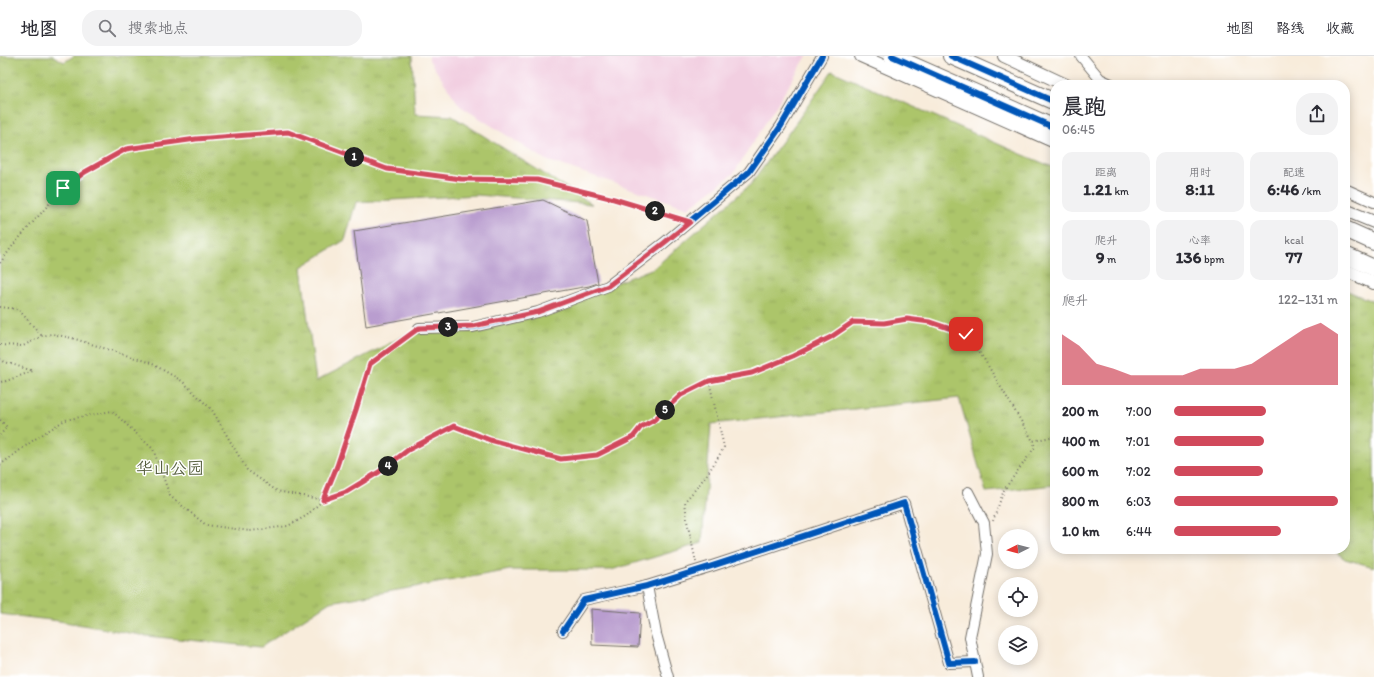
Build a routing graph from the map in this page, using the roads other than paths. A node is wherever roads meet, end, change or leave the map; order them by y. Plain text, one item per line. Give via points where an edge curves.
1 (822, 56) edge
2 (862, 56) edge
3 (892, 56) edge
4 (951, 56) edge
5 (1004, 56) edge
6 (1081, 56) edge
7 (1055, 80) edge
8 (1102, 80) edge
9 (1050, 100) edge
10 (1050, 126) edge
11 (1050, 140) edge
12 (1350, 191) edge
13 (1374, 202) edge
14 (1350, 212) edge
15 (1374, 222) edge
16 (1350, 231) edge
17 (1374, 242) edge
18 (1350, 257) edge
19 (1374, 268) edge
20 (1350, 272) edge
21 (1374, 283) edge
22 (419, 328) road end
23 (968, 492) dead end
24 (647, 586) junction
25 (562, 631) dead end
26 (975, 662) junction
27 (668, 677) edge
28 (978, 677) edge

1 - 22 street via 781,126 749,172 608,286 538,312 473,326
2 - 11 street
3 - 10 highway
4 - 9 highway
5 - 7 street
6 - 8 street
12 - 13 street
14 - 15 street
16 - 17 highway
18 - 19 highway
20 - 21 street
23 - 26 street via 984,523 987,554 970,637
24 - 25 street via 584,600
24 - 26 street via 904,503 949,663
24 - 27 street via 656,634
26 - 28 street

